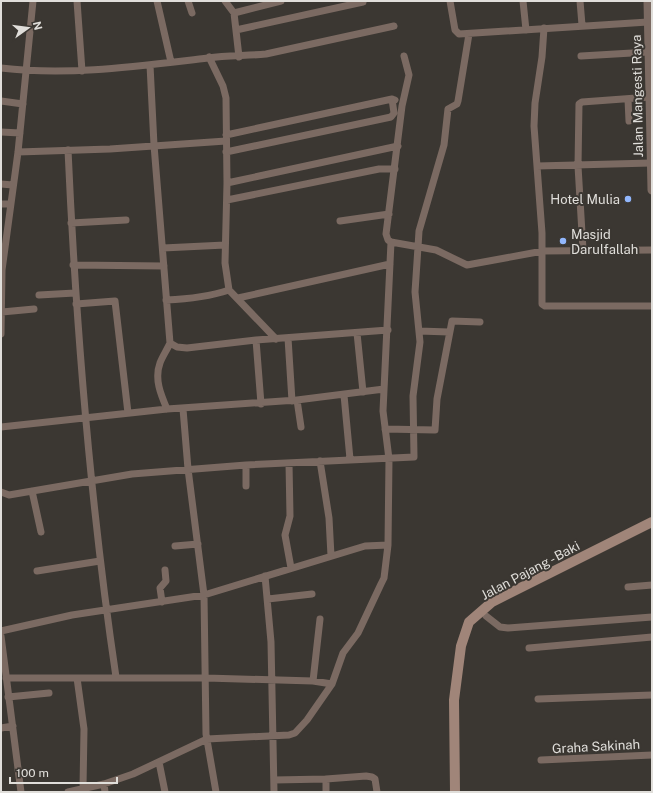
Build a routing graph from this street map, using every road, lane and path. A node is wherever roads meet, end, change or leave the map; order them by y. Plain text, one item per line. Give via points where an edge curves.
1 (33, 1) edge
2 (77, 1) edge
3 (157, 1) edge
4 (188, 1) edge
5 (225, 1) edge
6 (281, 1) edge
7 (450, 1) edge
8 (523, 1) edge
9 (580, 1) edge
10 (648, 1) edge
11 (363, 2) edge
12 (192, 13) dead end
13 (234, 13) junction
14 (648, 22) junction
15 (582, 25) junction
16 (394, 26) dead end
17 (544, 28) junction
18 (236, 30) junction
19 (526, 30) junction
20 (469, 34) junction
21 (649, 52) junction
22 (404, 56) dead end
23 (582, 56) dead end
24 (239, 57) junction
25 (209, 58) junction
26 (171, 62) junction
27 (150, 65) junction
28 (1, 68) edge
29 (26, 71) junction
30 (82, 71) junction
31 (651, 83) edge
32 (650, 97) junction
33 (392, 99) junction
34 (628, 99) junction
35 (1, 101) edge
36 (23, 104) junction
37 (402, 104) junction
38 (629, 121) dead end
39 (1, 132) edge
40 (20, 134) junction
41 (226, 138) junction
42 (154, 145) junction
43 (398, 146) junction
44 (68, 150) junction
45 (18, 152) junction
46 (226, 152) junction
47 (651, 164) edge
48 (537, 166) junction
49 (578, 166) junction
50 (395, 169) junction
51 (227, 183) junction
52 (1, 184) edge
53 (13, 185) junction
54 (652, 190) edge
55 (227, 200) junction
56 (1, 204) edge
57 (10, 204) junction
58 (389, 214) junction
59 (126, 220) dead end
60 (340, 222) dead end
61 (71, 223) junction
62 (391, 242) junction
63 (225, 245) junction
64 (418, 247) junction
65 (163, 248) junction
66 (583, 250) junction
67 (652, 250) edge
68 (543, 251) junction
69 (73, 264) junction
70 (390, 264) junction
71 (164, 266) junction
72 (229, 290) junction
73 (75, 293) junction
74 (39, 295) dead end
75 (238, 298) junction
76 (166, 300) junction
77 (2, 301) edge
78 (76, 304) junction
79 (652, 306) edge
80 (34, 309) dead end
81 (2, 312) edge
82 (480, 322) dead end
83 (388, 330) junction
84 (419, 331) junction
85 (449, 332) junction
86 (357, 333) junction
87 (1, 334) edge
88 (288, 338) junction
89 (276, 339) junction
90 (256, 340) junction
91 (170, 343) junction
92 (384, 389) junction
93 (363, 392) junction
94 (344, 395) junction
95 (295, 401) junction
96 (261, 404) junction
97 (183, 408) junction
98 (168, 409) junction
99 (128, 413) junction
100 (84, 417) junction
101 (1, 427) edge
102 (301, 427) dead end
103 (385, 429) junction
104 (413, 429) junction
105 (350, 459) junction
106 (389, 459) junction
107 (320, 461) junction
108 (289, 463) junction
109 (246, 465) junction
110 (188, 469) junction
111 (90, 480) junction
112 (246, 486) dead end
113 (32, 491) junction
114 (1, 492) edge
115 (652, 522) edge
116 (41, 532) dead end
117 (198, 544) junction
118 (388, 545) junction
119 (175, 546) dead end
120 (331, 556) junction
121 (100, 561) junction
122 (291, 568) junction
123 (165, 570) dead end
124 (37, 571) dead end
125 (265, 576) junction
126 (652, 584) edge
127 (628, 587) dead end
128 (312, 594) dead end
129 (204, 595) junction
130 (268, 599) junction
131 (162, 602) junction
132 (106, 610) junction
133 (482, 614) junction
134 (652, 617) edge
135 (320, 619) dead end
136 (1, 631) edge
137 (1, 636) edge
138 (652, 637) edge
139 (529, 648) dead end
140 (116, 677) junction
141 (6, 678) junction
142 (77, 678) junction
143 (206, 678) junction
144 (272, 681) junction
145 (313, 681) junction
146 (332, 684) junction
147 (49, 693) dead end
148 (652, 695) edge
149 (8, 697) junction
150 (538, 699) dead end
151 (13, 726) junction
152 (1, 728) edge
153 (206, 736) junction
154 (272, 736) junction
155 (652, 755) edge
156 (541, 760) dead end
157 (159, 762) junction
158 (326, 779) junction
159 (274, 780) junction
160 (104, 784) junction
161 (82, 787) edge
162 (21, 792) edge
163 (68, 792) edge
164 (105, 792) edge
165 (165, 792) edge
166 (216, 792) edge
167 (274, 792) edge
168 (326, 792) edge
169 (377, 792) edge
170 (454, 792) edge

1 - 29 street
2 - 30 street
3 - 26 street
4 - 12 street
5 - 13 street
6 - 13 street
7 - 20 street via 456,32
8 - 19 street
9 - 15 street
10 - 14 street, Jalan Mangesti Raya
11 - 18 street
13 - 18 street
14 - 15 street
14 - 21 street, Jalan Mangesti Raya
15 - 17 street
16 - 24 street via 266,54
17 - 19 street
17 - 48 street via 535,103
18 - 24 street
19 - 20 street
20 - 64 street via 457,104 449,107 444,145 419,231
21 - 23 street
21 - 31 street, Jalan Mangesti Raya
22 - 37 street via 409,75
24 - 25 street
25 - 26 street
25 - 41 street via 226,98
26 - 27 street
27 - 30 street
27 - 42 street
28 - 29 street
29 - 30 street
29 - 36 street
31 - 32 street, Jalan Mangesti Raya
32 - 34 street
32 - 47 street, Jalan Mangesti Raya
33 - 37 street
33 - 41 street
33 - 46 street via 394,113 391,117
34 - 38 street
34 - 49 street via 580,104
35 - 36 street
36 - 40 street
37 - 43 street
39 - 40 street
40 - 45 street
41 - 42 street
41 - 46 street
42 - 44 street
42 - 65 street
43 - 50 street
43 - 51 street
44 - 45 street
44 - 61 street
45 - 53 street
46 - 51 street
47 - 49 street
47 - 54 street, Jalan Mangesti Raya
48 - 49 street
48 - 68 street
49 - 66 street
50 - 55 street via 379,169
50 - 58 street
51 - 55 street
52 - 53 street
53 - 57 street
55 - 63 street
56 - 57 street
57 - 77 street via 2,270
58 - 60 street
58 - 62 street via 386,234
59 - 61 street
61 - 69 street
62 - 64 street
62 - 70 street
63 - 65 street
63 - 72 street
64 - 68 street via 436,250 467,265
64 - 84 street via 415,292
65 - 71 street
66 - 67 street
66 - 68 street
68 - 79 street via 543,305
69 - 71 street
69 - 73 street
70 - 75 street
70 - 83 street
71 - 76 street
72 - 75 street
72 - 76 street via 194,299
73 - 74 street
73 - 78 street
75 - 89 street
76 - 91 street
77 - 81 street
78 - 99 street via 115,301
78 - 100 street
80 - 81 street
81 - 87 street
82 - 85 street via 452,320
83 - 86 street
83 - 92 street
84 - 85 street
84 - 104 street via 420,342 413,396
85 - 104 street via 437,399 435,430
86 - 88 street
86 - 93 street
88 - 89 street
88 - 95 street
89 - 90 street
90 - 91 street via 187,348
90 - 96 street
91 - 98 street via 158,373 159,391
92 - 93 street
92 - 103 street
93 - 94 street
94 - 95 street
94 - 105 street
95 - 96 street
95 - 102 street
96 - 97 street
97 - 98 street
97 - 110 street
98 - 99 street
99 - 100 street
100 - 101 street
100 - 111 street
103 - 104 street
103 - 106 street
104 - 106 street via 414,457
105 - 106 street
105 - 107 street
106 - 118 street
107 - 108 street
107 - 120 street via 329,518
108 - 109 street
108 - 122 street via 290,516 285,535
109 - 110 street
109 - 112 street
110 - 111 street
110 - 117 street
111 - 113 street
111 - 121 street
113 - 114 street via 9,495
113 - 116 street
115 - 133 main road, Jalan Pajang - Baki via 492,602
117 - 119 street
117 - 129 street
118 - 120 street via 365,546
118 - 146 street via 384,578 358,633 342,652
120 - 122 street
121 - 124 street
121 - 132 street
122 - 125 street
123 - 131 street via 166,581 160,588
125 - 129 street
125 - 130 street
126 - 127 street
128 - 130 street
129 - 131 street
129 - 143 street
130 - 144 street
131 - 132 street
132 - 136 street
132 - 140 street
133 - 134 street via 500,627 508,628
133 - 170 main road, Jalan Pajang - Baki via 469,622 461,646 454,700
135 - 145 street
137 - 141 street
138 - 139 street
140 - 142 street
140 - 143 street
141 - 142 street
141 - 149 street
142 - 161 street via 84,728
143 - 144 street
143 - 153 street
144 - 145 street
144 - 154 street
145 - 146 street
146 - 154 street via 295,733
147 - 149 street
148 - 150 street
149 - 151 street
151 - 152 street
151 - 162 street
153 - 154 street
153 - 157 street
153 - 166 street
154 - 159 street
155 - 156 street, Graha Sakinah
157 - 160 street
157 - 165 street
158 - 159 street
158 - 168 street
158 - 169 street via 372,777
159 - 167 street
160 - 161 street
160 - 164 street
161 - 163 street

